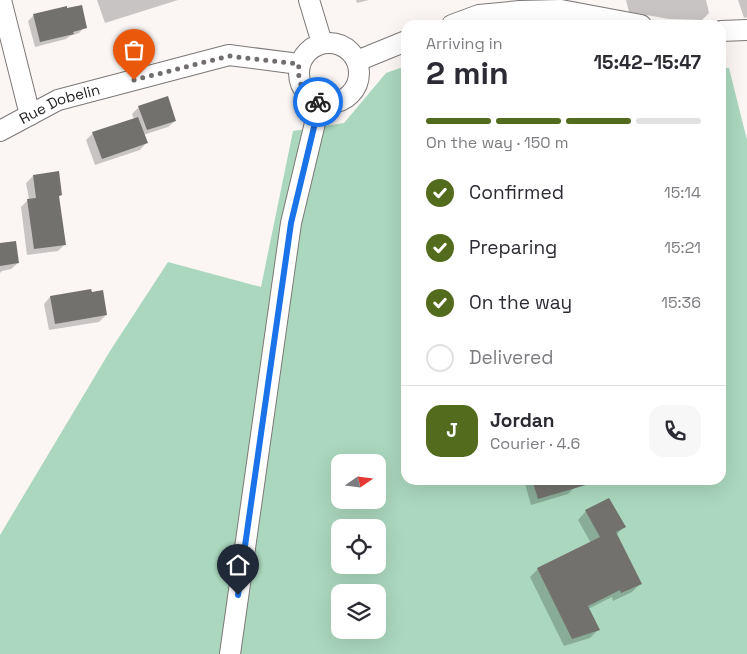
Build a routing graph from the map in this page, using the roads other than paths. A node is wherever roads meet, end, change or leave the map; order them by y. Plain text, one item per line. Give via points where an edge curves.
1 (2, 0) edge
2 (309, 0) edge
3 (466, 20) edge
4 (614, 20) edge
5 (747, 30) edge
6 (726, 31) edge
7 (322, 43) junction
8 (401, 43) edge
9 (357, 61) junction
10 (299, 64) junction
11 (320, 102) junction
12 (30, 115) junction
13 (0, 131) edge
14 (230, 654) edge

1 - 12 street
2 - 7 street
3 - 4 street via 520,10 561,10
5 - 6 street
7 - 9 street via 342,46
7 - 10 street via 305,53
8 - 9 street
9 - 11 street via 358,81 350,95 330,104
10 - 11 street via 302,89
10 - 12 street, Rue Dobelin via 229,56 58,100
11 - 14 street via 291,223
12 - 13 street, Rue Dobelin

